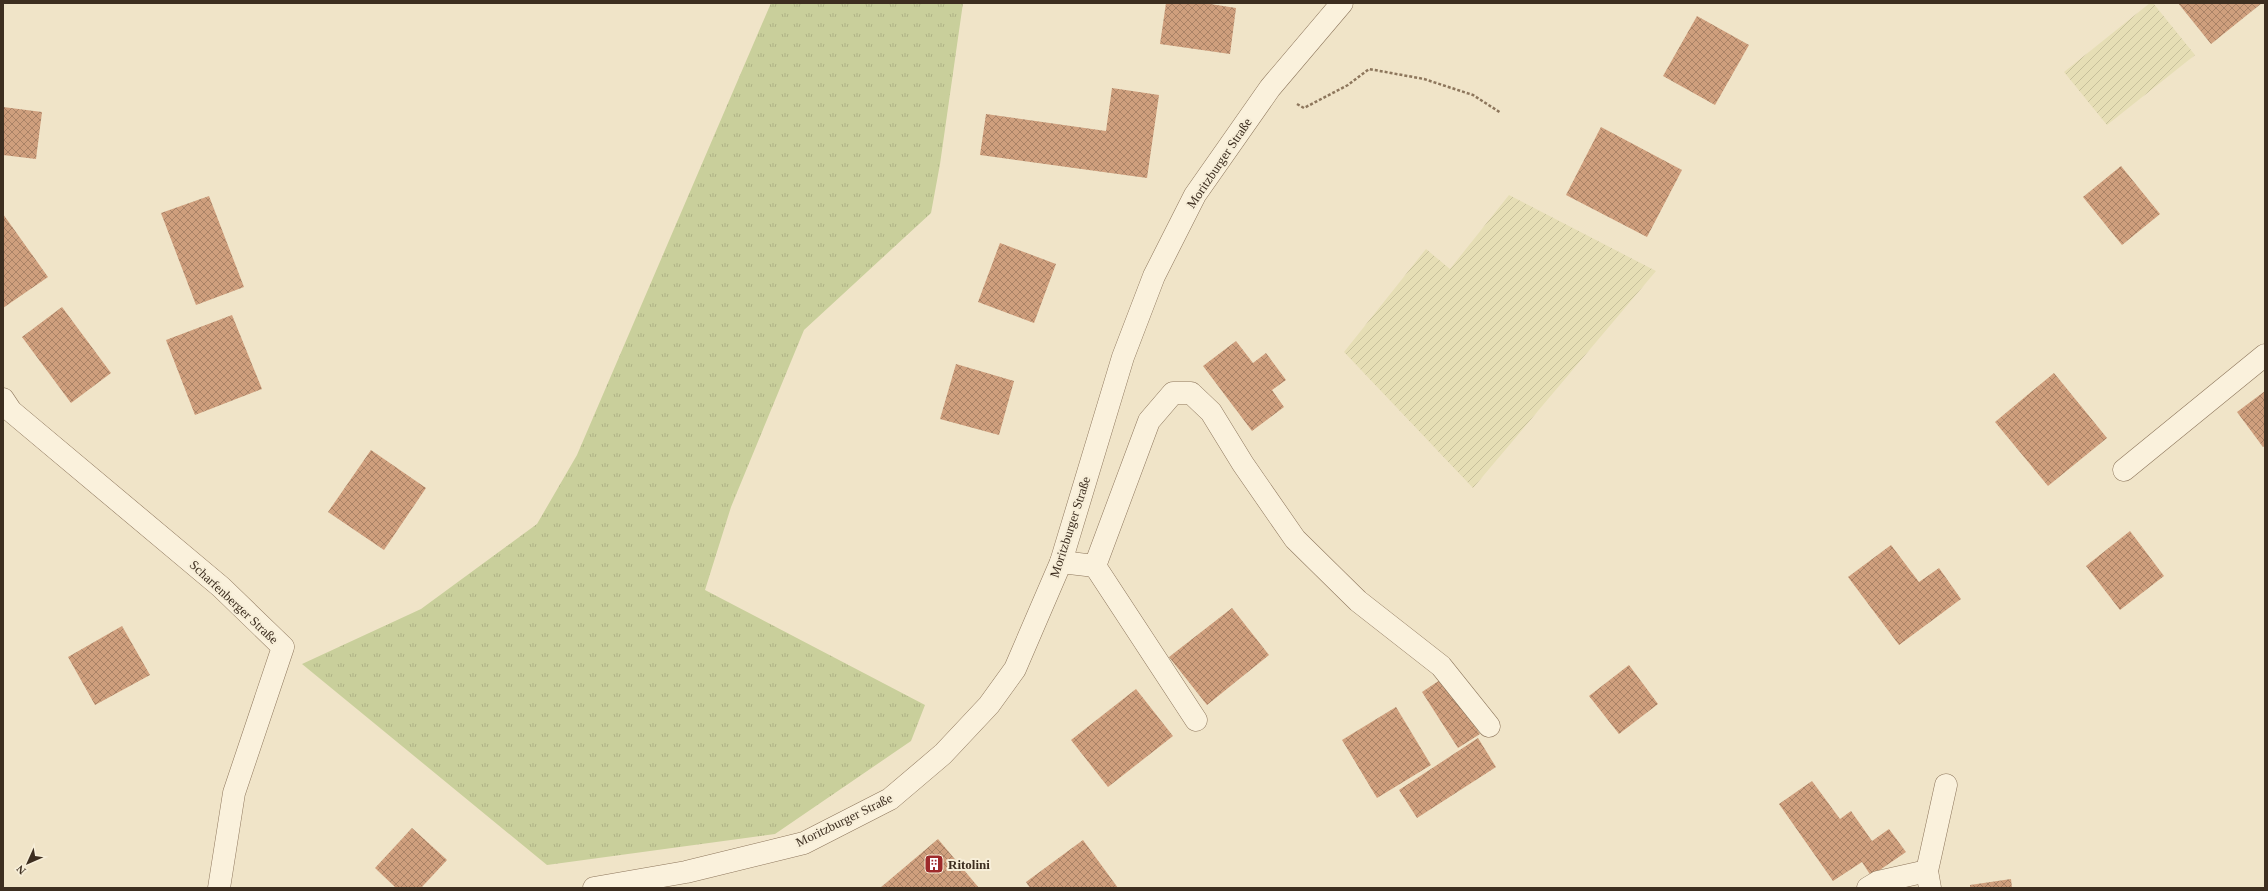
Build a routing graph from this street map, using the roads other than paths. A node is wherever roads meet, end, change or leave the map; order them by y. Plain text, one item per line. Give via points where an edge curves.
1 (1342, 3) edge
2 (2265, 355) edge
3 (6, 410) edge
4 (2124, 470) dead end
5 (1061, 562) junction
6 (1095, 566) junction
7 (1196, 720) dead end
8 (1488, 726) dead end
9 (1946, 785) dead end
10 (1928, 880) edge
11 (219, 888) edge
12 (594, 888) edge
13 (1868, 888) edge

1 - 5 street, Moritzburger Straße via 1270,88 1195,195 1154,276 1123,357
2 - 4 street
3 - 11 street, Scharfenberger Straße via 220,587 283,648 234,793
5 - 6 street
5 - 12 street, Moritzburger Straße via 1015,669 993,699 943,754 890,799 804,843 686,872
6 - 7 street
6 - 8 street via 1149,422 1173,393 1191,393 1211,412 1294,539 1358,601 1441,666
9 - 10 street
10 - 13 street via 1878,882

